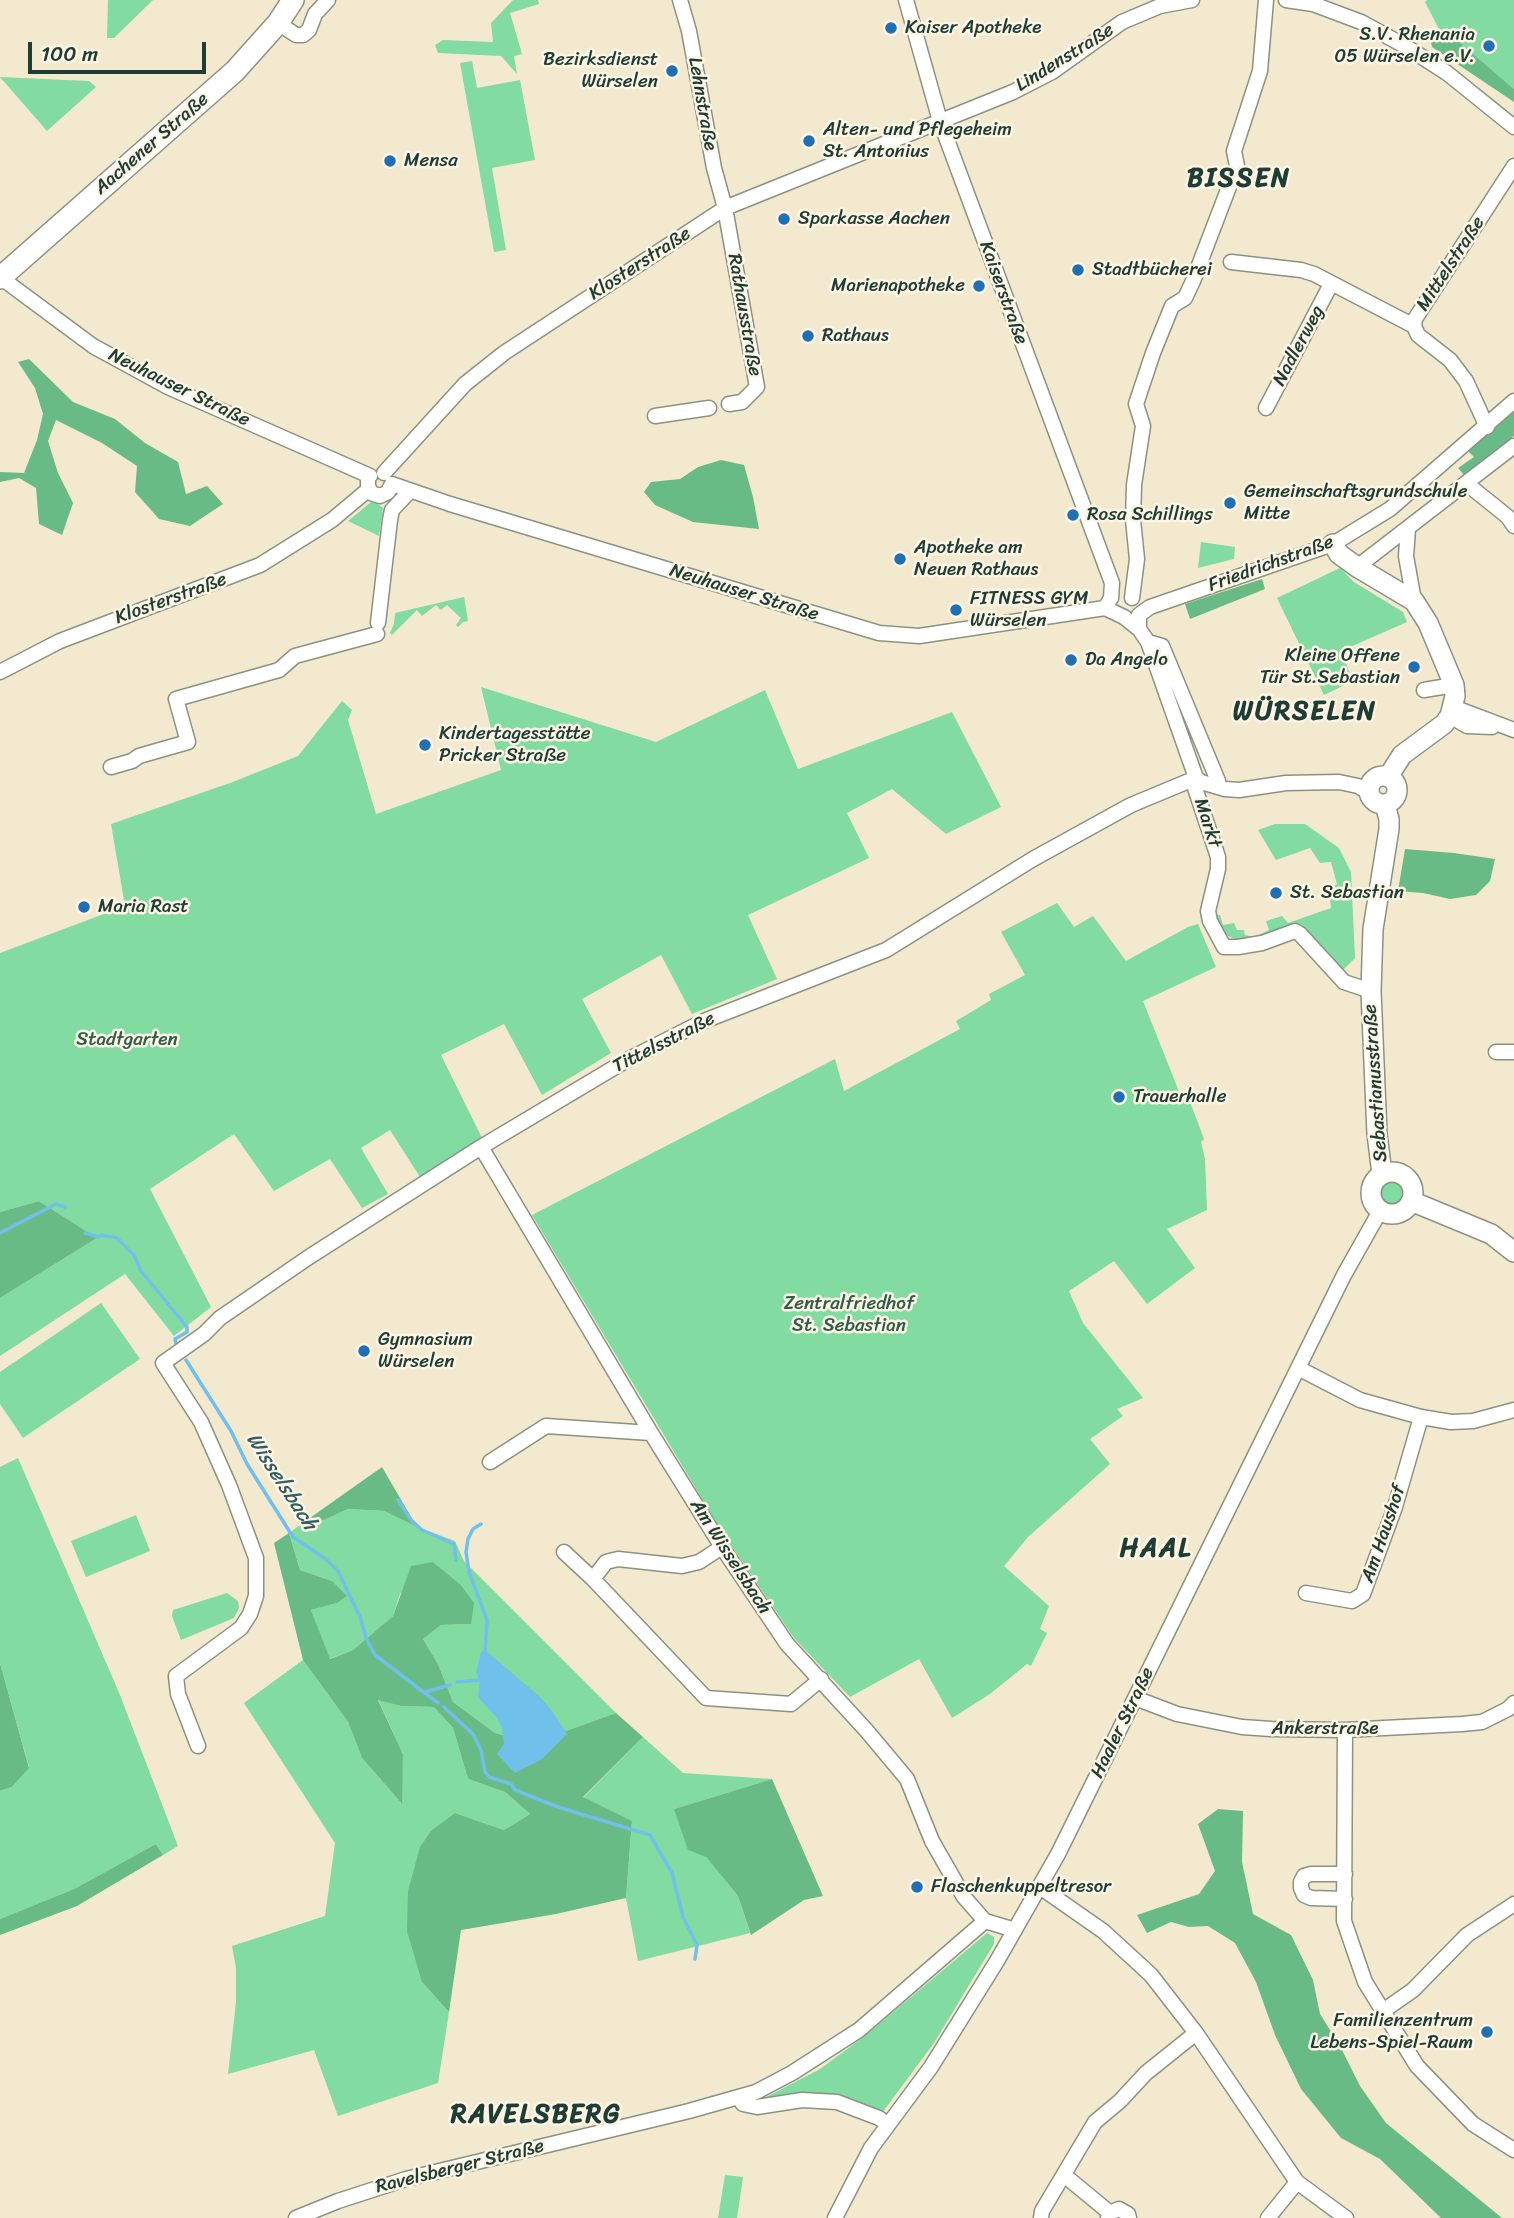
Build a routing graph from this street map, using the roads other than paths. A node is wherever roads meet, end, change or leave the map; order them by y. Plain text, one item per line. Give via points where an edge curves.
1 (293, 0) edge
2 (328, 0) edge
3 (680, 0) edge
4 (905, 0) edge
5 (1192, 0) edge
6 (1266, 0) edge
7 (1286, 0) edge
8 (278, 23) junction
9 (940, 121) junction
10 (1514, 127) edge
11 (1514, 166) edge
12 (725, 208) junction
13 (1231, 262) dead end
14 (0, 278) edge
15 (1331, 284) junction
16 (1414, 326) junction
17 (1514, 401) edge
18 (729, 404) dead end
19 (709, 408) dead end
20 (1266, 408) dead end
21 (655, 415) dead end
22 (1487, 427) junction
23 (1514, 446) edge
24 (380, 483) junction
25 (1467, 484) junction
26 (410, 491) junction
27 (392, 510) junction
28 (1514, 526) edge
29 (1408, 529) junction
30 (1333, 544) junction
31 (1357, 567) junction
32 (1112, 583) junction
33 (1132, 598) junction
34 (1414, 601) junction
35 (1150, 607) junction
36 (1105, 608) junction
37 (1139, 629) junction
38 (1148, 642) junction
39 (0, 672) edge
40 (1454, 685) junction
41 (1424, 690) dead end
42 (1451, 711) junction
43 (1509, 729) edge
44 (111, 767) dead end
45 (1388, 777) junction
46 (1194, 778) junction
47 (1215, 784) junction
48 (1368, 792) junction
49 (1385, 805) junction
50 (1224, 947) joint
51 (1371, 991) junction
52 (1496, 1052) dead end
53 (1514, 1052) edge
54 (481, 1147) junction
55 (1382, 1174) junction
56 (1411, 1201) junction
57 (1380, 1211) junction
58 (1514, 1252) edge
59 (1298, 1368) junction
60 (1514, 1410) edge
61 (1421, 1417) junction
62 (651, 1433) junction
63 (490, 1462) dead end
64 (723, 1547) junction
65 (564, 1552) dead end
66 (593, 1579) junction
67 (1306, 1593) dead end
68 (821, 1679) junction
69 (1135, 1698) junction
70 (1514, 1703) edge
71 (1345, 1730) junction
72 (198, 1746) dead end
73 (1345, 1874) junction
74 (1040, 1887) junction
75 (1345, 1899) junction
76 (1514, 1904) edge
77 (985, 1921) junction
78 (1015, 1930) junction
79 (1383, 2011) junction
80 (1196, 2033) junction
81 (738, 2098) junction
82 (887, 2124) junction
83 (1514, 2150) edge
84 (1064, 2175) junction
85 (1297, 2182) junction
86 (1109, 2216) edge
87 (296, 2218) edge
88 (835, 2218) edge
89 (1041, 2218) edge
90 (1129, 2218) edge
91 (1268, 2218) edge
92 (1346, 2218) edge

1 - 8 main road, Aachener Straße
2 - 8 street via 303,35
3 - 12 street, Lehnstraße
4 - 9 street, Kaiserstraße
5 - 9 street, Lindenstraße via 1160,6 1122,22 1052,72
6 - 33 street via 1260,71 1234,151 1237,166 1194,281 1185,298 1172,306 1136,404 1143,426 1134,485 1137,559
7 - 10 street via 1313,4 1361,22 1405,46
8 - 14 main road, Aachener Straße via 218,87
9 - 12 street, Klosterstraße
9 - 32 street, Kaiserstraße
11 - 16 street, Mittelstraße
12 - 18 street, Rathausstraße via 757,387 743,402
12 - 24 street, Klosterstraße via 504,353 465,384
13 - 15 street, Nadlerweg via 1301,270
14 - 24 street, Neuhauser Straße via 93,346 168,387
15 - 16 street, Nadlerweg
15 - 20 street, Nadlerweg
16 - 22 street, Mittelstraße via 1466,381
17 - 22 street, Friedrichstraße
19 - 21 street
22 - 30 street, Friedrichstraße via 1390,509
23 - 25 street
24 - 26 street, Neuhauser Straße
24 - 27 street
24 - 39 street, Klosterstraße via 260,565 60,640
25 - 28 street
25 - 29 street
26 - 27 street
26 - 36 street, Neuhauser Straße via 879,633 919,636
27 - 44 street via 378,629 295,656 279,670 176,699 188,742
29 - 31 street
29 - 34 street via 1406,556
30 - 31 street
30 - 35 street, Friedrichstraße
31 - 34 street
32 - 33 street
32 - 36 street
33 - 35 street
34 - 40 street via 1437,641
35 - 37 street via 1139,615
36 - 37 street, Markt
37 - 38 street, Markt
38 - 46 street, Markt
38 - 47 street, Markt via 1161,646
40 - 41 street
40 - 42 street
42 - 43 street
42 - 45 street via 1444,724 1402,755
45 - 48 street via 1374,779
45 - 49 street via 1397,792
46 - 47 street, Markt
46 - 50 street, Markt via 1218,857 1208,911
46 - 54 street, Tittelsstraße via 1130,805 1033,859 886,950 704,1021 615,1066
47 - 48 street via 1239,790 1339,782
48 - 49 street via 1376,803
49 - 51 street, Sebastianusstraße via 1389,829 1373,929
50 - 51 street, Sebastianusstraße via 1262,943 1295,931 1344,982
51 - 55 street, Sebastianusstraße
52 - 53 street
54 - 62 street, Am Wisselsbach
54 - 72 street, Tittelsstraße via 263,1287 163,1363 201,1422 256,1558 256,1596 241,1628 176,1676
55 - 56 street via 1396,1173 1408,1180
55 - 57 street via 1370,1195
56 - 57 street via 1398,1213
56 - 58 street via 1491,1234
57 - 59 street, Haaler Straße
59 - 61 street via 1360,1400
59 - 69 street, Haaler Straße
60 - 61 street via 1473,1421
61 - 67 street, Am Haushof via 1363,1594 1352,1601
62 - 63 street via 546,1426
62 - 64 street, Am Wisselsbach
64 - 66 street via 699,1562 681,1566 618,1559 606,1562
64 - 68 street, Am Wisselsbach via 787,1644
65 - 66 street
66 - 68 street via 706,1698 791,1704
68 - 77 street, Am Wisselsbach via 907,1779 932,1841 964,1898
69 - 71 street, Ankerstraße via 1177,1714 1242,1727
69 - 74 street, Haaler Straße
70 - 71 street, Ankerstraße via 1482,1721
71 - 73 street
73 - 75 street
73 - 75 street via 1304,1876 1301,1888 1311,1898
74 - 78 street, Haaler Straße
74 - 80 street via 1123,1947 1164,1989
75 - 79 street via 1344,1922 1365,1982
76 - 79 street via 1467,1936 1413,1990
77 - 78 street
77 - 81 street, Ravelsberger Straße via 859,2030 792,2073
78 - 82 street, Haaler Straße via 931,2067
79 - 83 street via 1417,2066 1473,2124
80 - 84 street via 1095,2122
80 - 85 street
81 - 82 street via 757,2107 802,2100 838,2102
81 - 87 street, Ravelsberger Straße via 406,2179
82 - 88 street, Haaler Straße
84 - 86 street
84 - 89 street
85 - 91 street
85 - 92 street
86 - 90 street via 1119,2209

